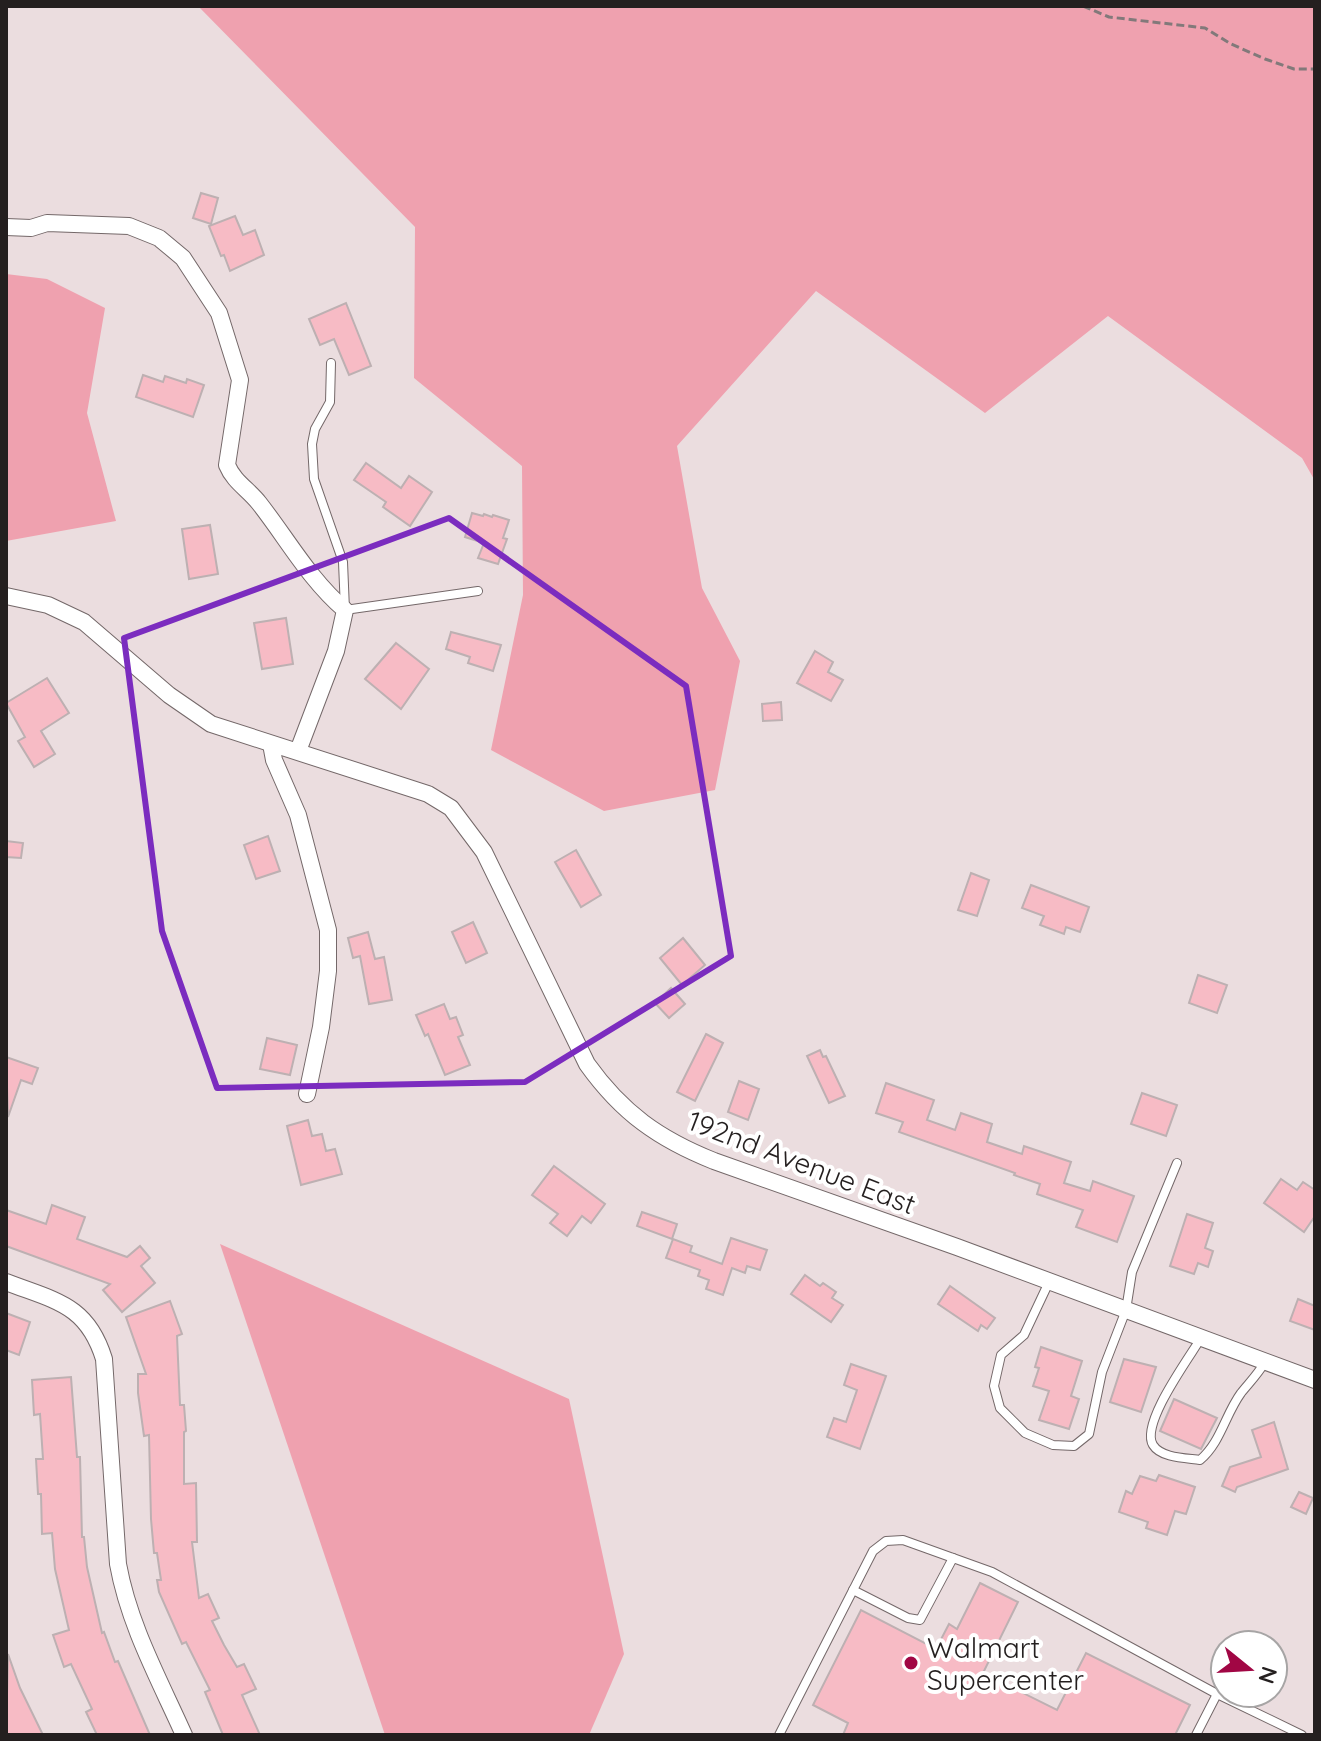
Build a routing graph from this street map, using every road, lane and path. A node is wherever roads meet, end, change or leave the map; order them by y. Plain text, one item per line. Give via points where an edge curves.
1 (1083, 6) edge
2 (1315, 69) edge
3 (6, 227) edge
4 (331, 363) dead end
5 (478, 591) dead end
6 (6, 596) edge
7 (345, 610) junction
8 (271, 744) junction
9 (298, 751) junction
10 (307, 1094) dead end
11 (1177, 1163) dead end
12 (1050, 1281) junction
13 (6, 1282) edge
14 (1126, 1310) junction
15 (1202, 1338) junction
16 (1265, 1361) junction
17 (1315, 1380) edge
18 (953, 1558) junction
19 (853, 1590) junction
20 (1209, 1690) edge
21 (1209, 1709) edge
22 (1248, 1709) edge
23 (184, 1735) edge
24 (779, 1735) edge
25 (1196, 1735) edge
26 (1302, 1735) edge

1 - 2 path via 1109,17 1205,28 1265,59 1294,69
3 - 7 street via 129,226 159,238 183,258 219,313 240,380 227,465 232,477 254,497 323,591
4 - 7 lane via 330,402 315,429 314,479 343,562
5 - 7 lane
6 - 8 street via 72,615 192,712
7 - 9 street via 336,651
8 - 9 street, 192nd Avenue East
8 - 10 street via 298,815 328,930 321,1027
9 - 12 street, 192nd Avenue East via 428,794 451,808 484,852 587,1064 626,1111 657,1133 714,1161
11 - 14 lane via 1132,1272
12 - 14 street, 192nd Avenue East
12 - 14 lane via 1024,1335 1001,1355 994,1386 1000,1408 1025,1433 1053,1445 1074,1446 1089,1434 1102,1372
13 - 23 street via 63,1304 94,1331 104,1359 123,1593
14 - 15 street, 192nd Avenue East
15 - 16 street, 192nd Avenue East
15 - 16 lane via 1154,1419 1154,1448 1168,1455 1200,1460 1212,1450 1240,1394
16 - 17 street, 192nd Avenue East
18 - 19 lane via 903,1540 886,1541 873,1551
18 - 19 lane via 920,1620
18 - 20 lane via 992,1572
19 - 24 lane
21 - 25 lane
22 - 26 lane

